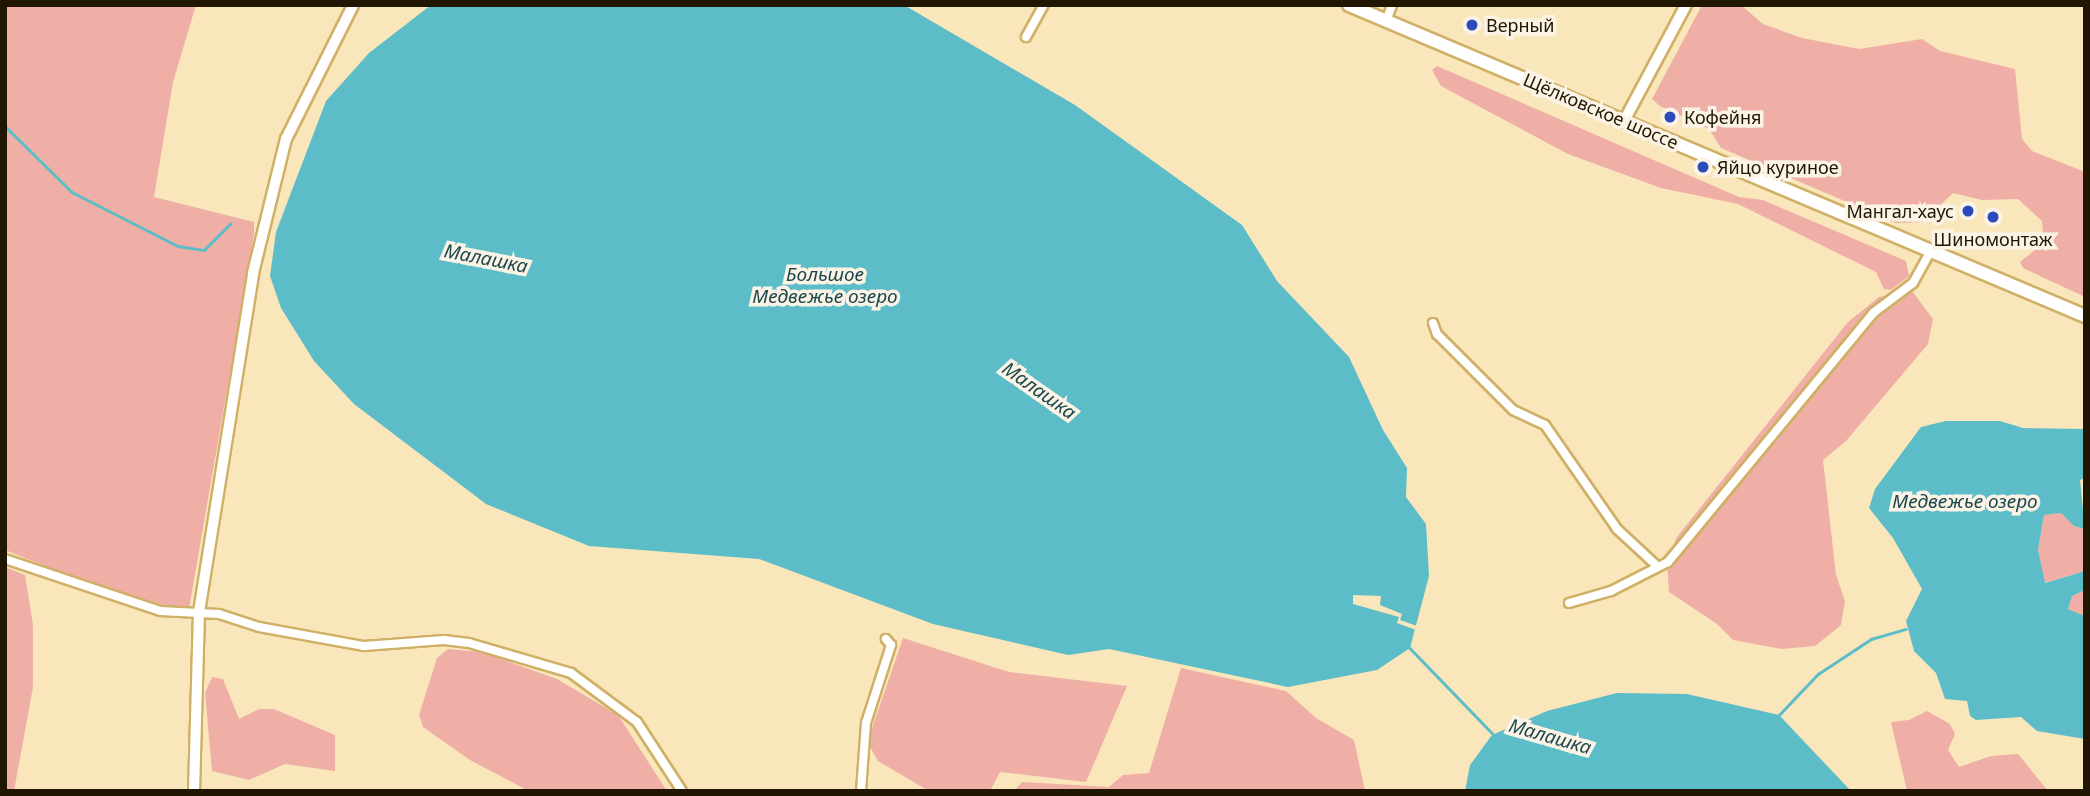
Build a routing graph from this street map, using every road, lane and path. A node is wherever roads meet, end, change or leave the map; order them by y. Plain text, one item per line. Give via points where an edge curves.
1 (354, 5) edge
2 (1044, 5) edge
3 (1349, 5) edge
4 (1392, 5) edge
5 (1686, 5) edge
6 (1386, 21) junction
7 (1026, 37) dead end
8 (1624, 121) junction
9 (1930, 252) junction
10 (2085, 316) edge
11 (1433, 323) dead end
12 (5, 559) edge
13 (1657, 566) junction
14 (1569, 603) dead end
15 (200, 612) junction
16 (886, 639) dead end
17 (194, 791) edge
18 (682, 791) edge
19 (861, 791) edge

1 - 15 main road via 286,139 266,209
2 - 7 street
3 - 6 main road, Щёлковское шоссе
4 - 6 street
5 - 8 street
6 - 8 main road, Щёлковское шоссе
8 - 9 main road, Щёлковское шоссе
9 - 10 main road, Щёлковское шоссе
9 - 13 street via 1913,283 1873,313 1686,544
11 - 13 street via 1437,334 1482,382 1513,410 1545,425 1617,529
12 - 15 street via 124,602 185,615
13 - 14 street via 1611,591
15 - 17 main road
15 - 18 street via 364,646 400,647 444,640 469,643 571,673 637,722
16 - 19 street via 891,645 866,723

